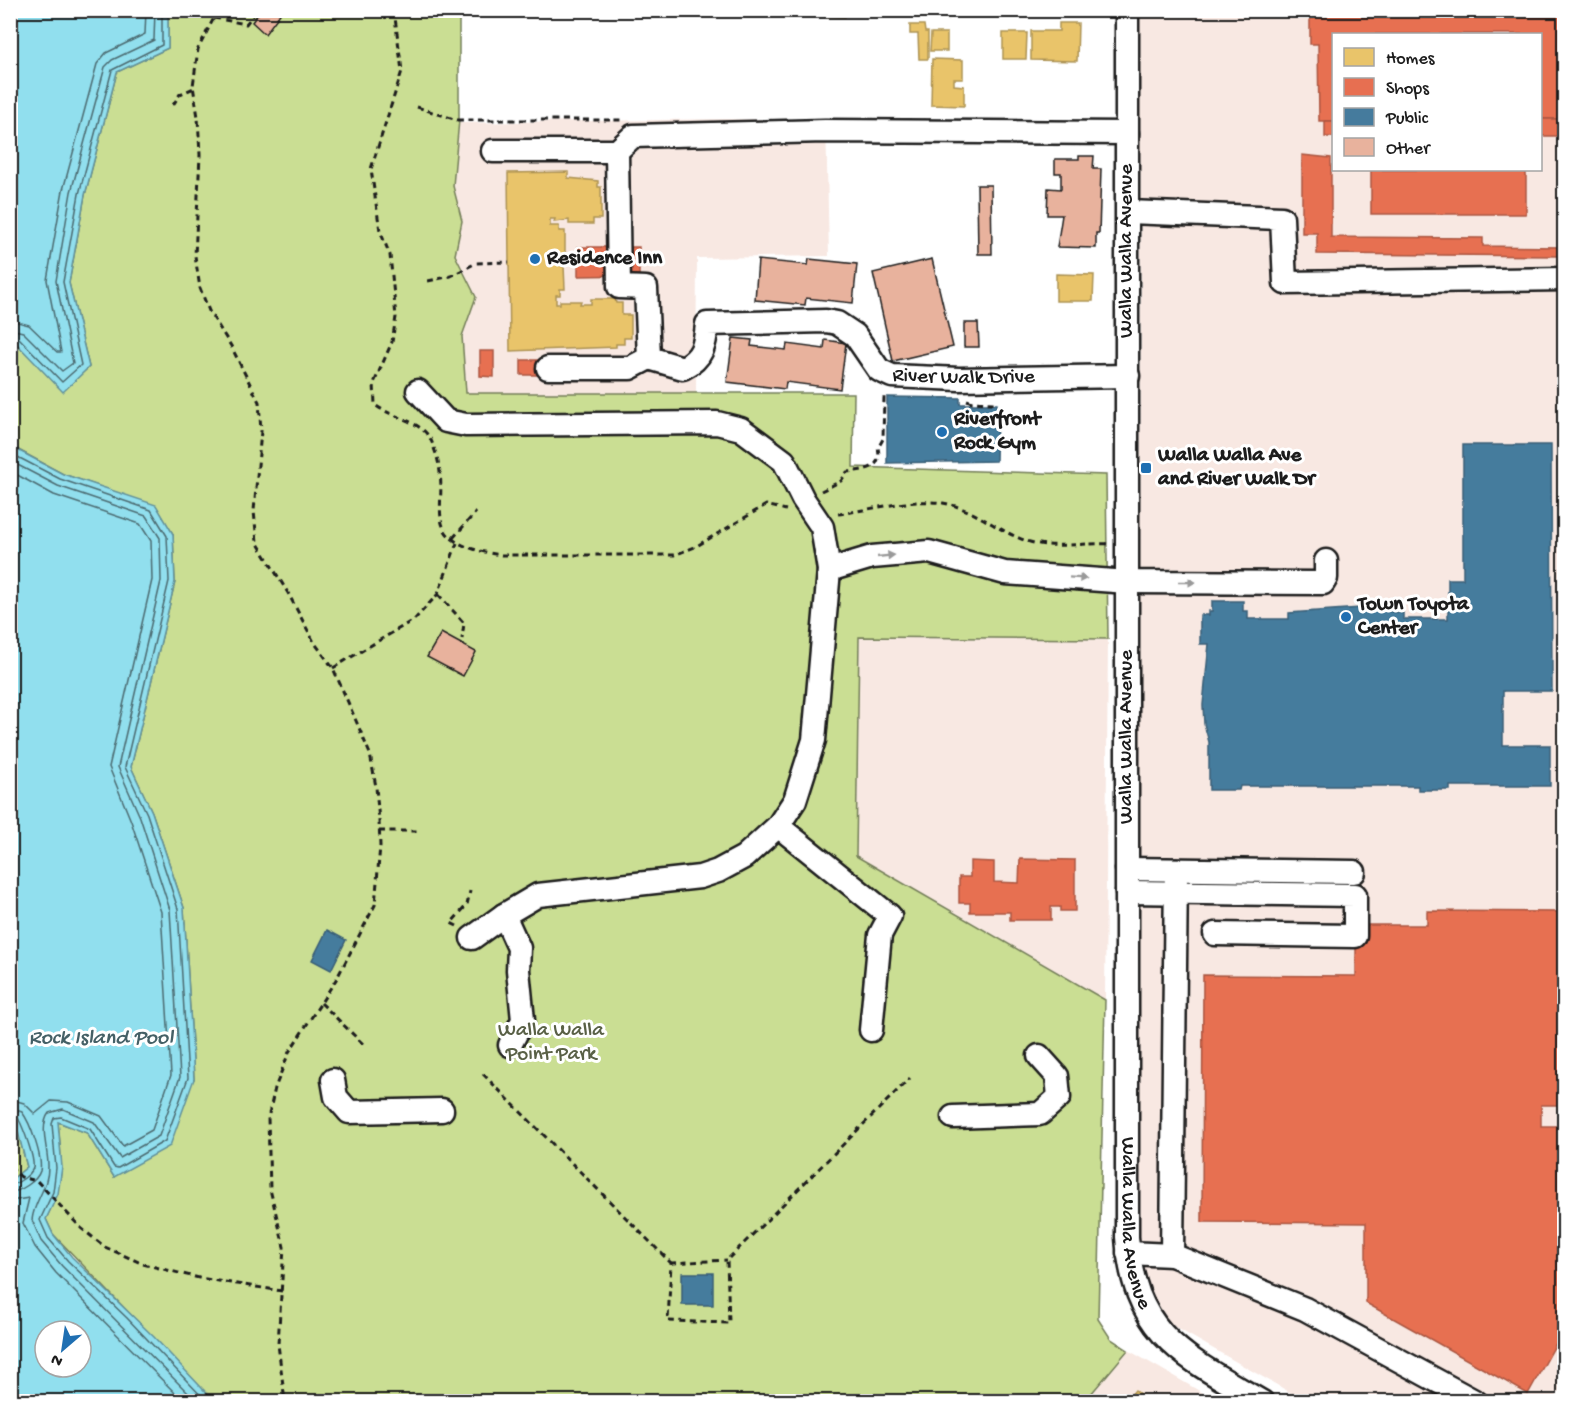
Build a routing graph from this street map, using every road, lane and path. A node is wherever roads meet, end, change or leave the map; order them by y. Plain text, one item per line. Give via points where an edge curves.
1 (218, 10) edge
2 (257, 10) edge
3 (394, 10) edge
4 (1127, 10) edge
5 (214, 18) junction
6 (194, 88) junction
7 (173, 105) dead end
8 (417, 106) dead end
9 (1127, 133) junction
10 (636, 136) junction
11 (617, 151) junction
12 (493, 152) dead end
13 (1128, 212) junction
14 (509, 262) dead end
15 (1564, 279) edge
16 (428, 281) dead end
17 (649, 358) junction
18 (548, 368) dead end
19 (1128, 376) junction
20 (418, 391) dead end
21 (894, 396) dead end
22 (964, 398) dead end
23 (996, 403) dead end
24 (803, 499) junction
25 (476, 512) dead end
26 (834, 515) dead end
27 (453, 538) junction
28 (457, 542) junction
29 (1128, 545) junction
30 (1326, 561) dead end
31 (829, 570) junction
32 (1128, 582) junction
33 (438, 594) junction
34 (462, 639) dead end
35 (333, 668) junction
36 (778, 826) junction
37 (379, 831) junction
38 (419, 831) dead end
39 (1127, 869) junction
40 (1176, 870) junction
41 (1354, 872) dead end
42 (470, 891) dead end
43 (1127, 892) junction
44 (1175, 893) junction
45 (504, 915) junction
46 (1215, 934) dead end
47 (472, 938) joint
48 (321, 1003) junction
49 (871, 1030) dead end
50 (363, 1044) dead end
51 (510, 1045) dead end
52 (1039, 1056) dead end
53 (483, 1074) dead end
54 (910, 1078) dead end
55 (333, 1080) dead end
56 (442, 1110) dead end
57 (953, 1117) dead end
58 (10, 1167) edge
59 (1128, 1253) junction
60 (1172, 1255) junction
61 (727, 1260) junction
62 (670, 1263) junction
63 (282, 1291) junction
64 (285, 1401) edge
65 (1262, 1401) edge
66 (1476, 1401) edge

1 - 5 path
2 - 5 path via 246,24
3 - 27 path via 402,71 370,169 381,231 390,255 396,317 392,342 372,392 375,405 429,435 439,462 443,528
4 - 9 street, Walla Walla Avenue
5 - 6 path via 198,49
6 - 7 path via 180,94
6 - 35 path via 200,155 195,256 200,288 209,311 259,402 261,431 254,510 258,542 314,642
8 - 10 path via 457,120 631,120
9 - 10 street via 825,131
9 - 13 street, Walla Walla Avenue
10 - 11 street
11 - 12 street
11 - 17 street via 619,287 646,288
13 - 15 street via 1282,218 1285,283
13 - 19 street, Walla Walla Avenue
14 - 16 path via 476,263 451,276
17 - 18 street via 630,368
17 - 19 street, River Walk Drive via 683,368 694,362 704,348 707,324 837,323 855,335 879,370 892,376
19 - 29 street, Walla Walla Avenue
20 - 24 street via 446,421 466,425 717,423 741,429 784,461
21 - 24 path via 884,396 883,439 876,465 847,472 841,481
22 - 23 path
24 - 28 path via 786,510 766,505 674,555 501,555 480,552
24 - 31 street via 822,527
25 - 27 path
26 - 29 path via 942,503 970,511 1027,541 1051,545
27 - 28 path
28 - 33 path
29 - 32 street, Walla Walla Avenue
32 -> 30 street via 1323,583
31 -> 32 street via 872,557 928,552 1005,573
31 - 36 street via 814,740 795,800
32 - 39 street, Walla Walla Avenue
33 - 34 path via 464,623
33 - 35 path via 415,619
35 - 37 path via 370,754
36 - 45 street via 744,857 700,877 538,895
36 - 49 street via 890,916 880,935
37 - 38 path
37 - 48 path via 375,905
39 - 40 street
39 - 43 street, Walla Walla Avenue
40 - 41 street
40 - 44 street
42 - 47 path via 467,905 451,922
43 - 44 street
43 - 59 street, Walla Walla Avenue
44 - 46 street via 1355,895 1354,936
44 - 60 street
45 - 47 street
45 - 51 street via 519,948 523,1020
48 - 50 path
48 - 63 path via 289,1052 268,1118 270,1189 284,1247
52 - 57 street via 1057,1076 1059,1097 1040,1114
53 - 62 path
54 - 61 path
55 - 56 street via 336,1097 350,1112
58 - 63 path via 21,1177 37,1181 60,1208 105,1247 143,1264 199,1278
59 - 60 street
59 - 65 street, Walla Walla Avenue via 1137,1294 1169,1342
60 - 66 street via 1305,1309
61 - 62 path
61 - 62 path via 729,1323 668,1321
63 - 64 path via 278,1344

